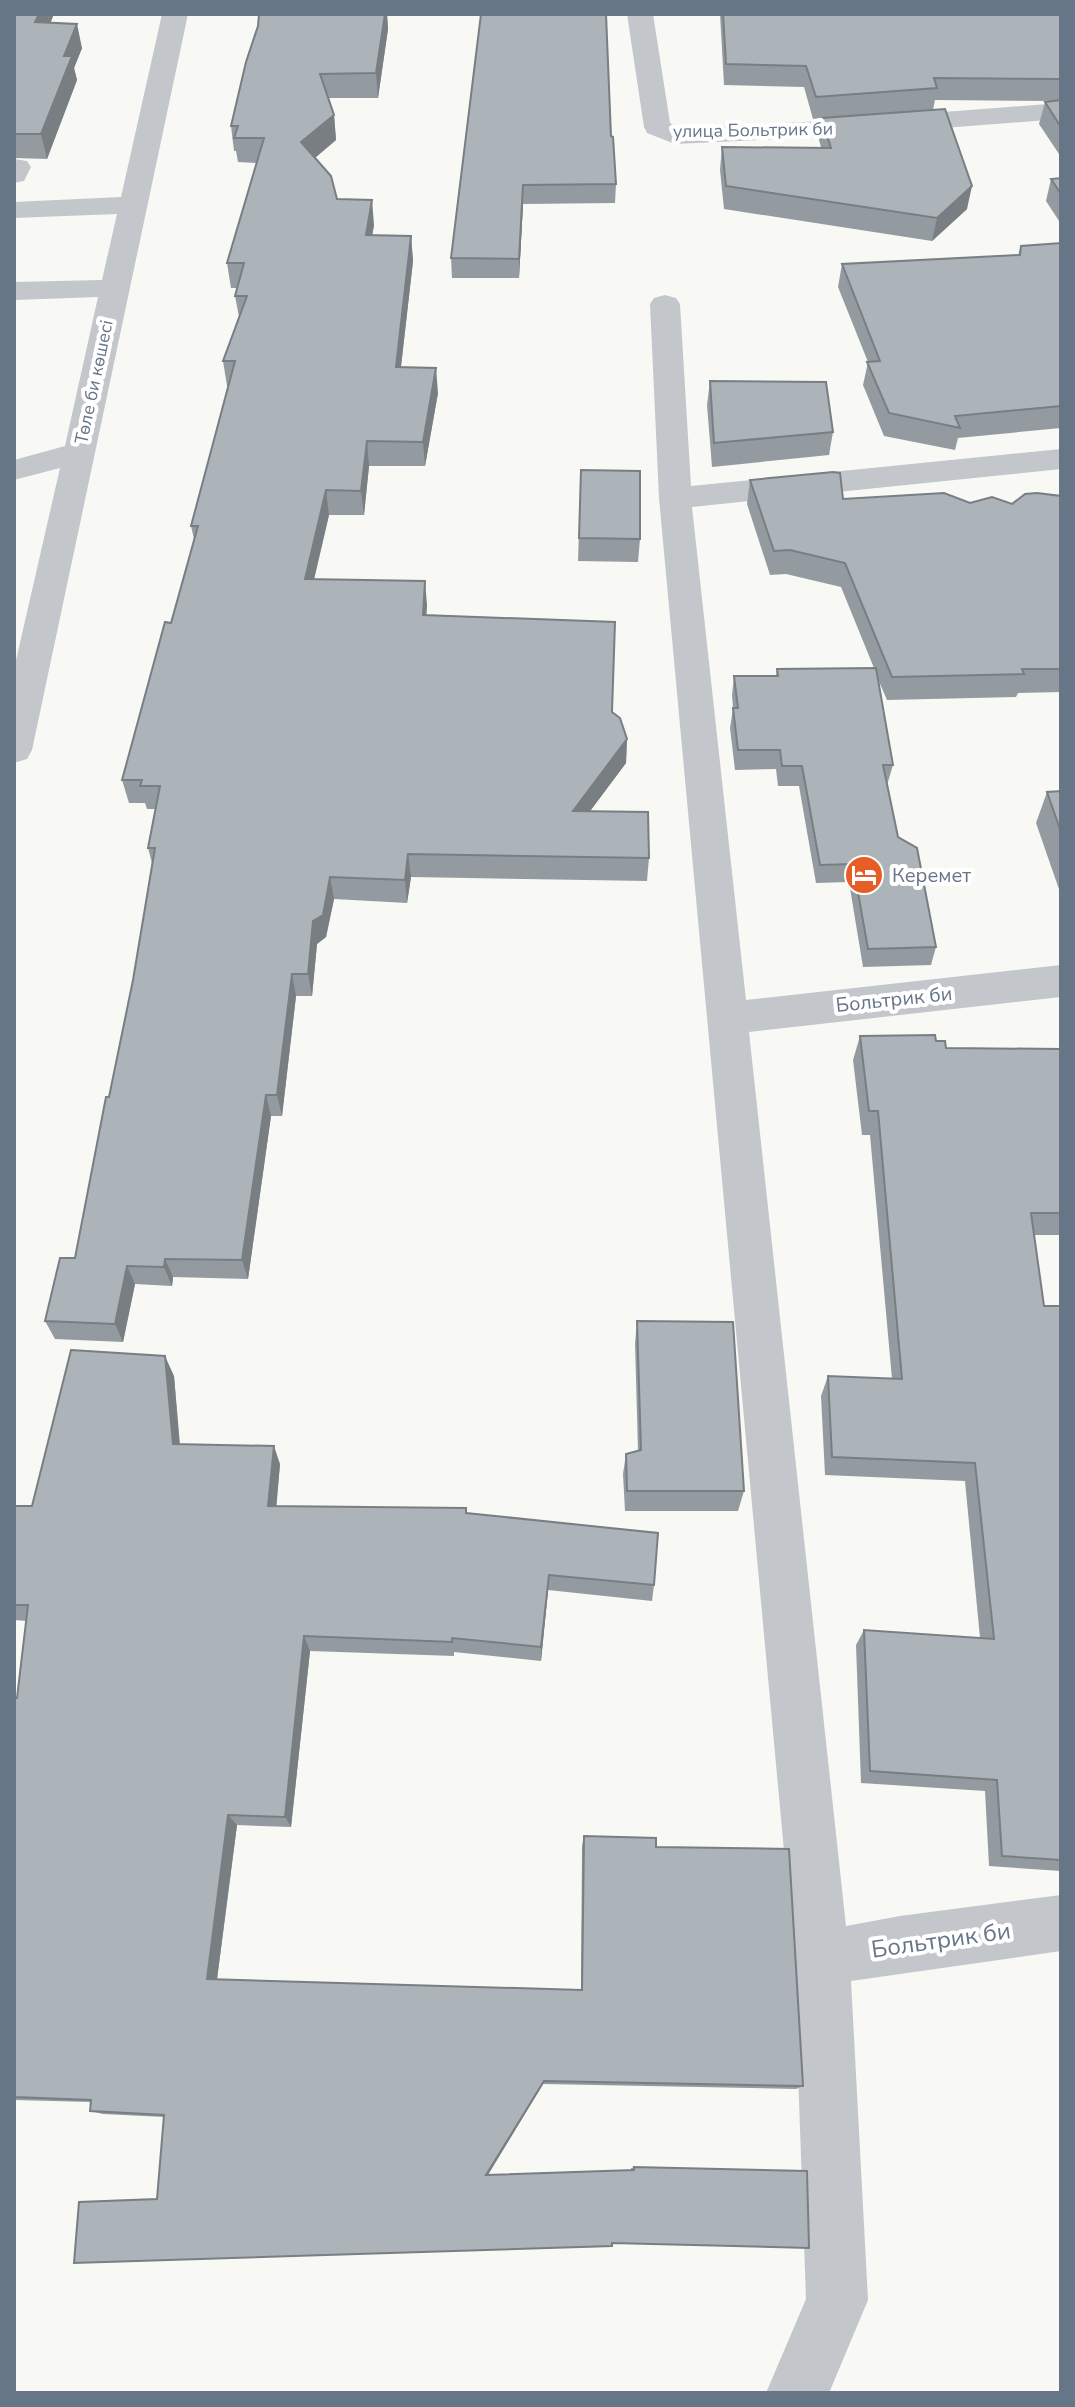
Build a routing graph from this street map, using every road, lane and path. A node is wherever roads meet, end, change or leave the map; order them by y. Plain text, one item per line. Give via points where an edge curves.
1 (175, 14) edge
2 (640, 14) edge
3 (1061, 111) edge
4 (132, 205) junction
5 (14, 210) edge
6 (114, 288) junction
7 (14, 291) edge
8 (665, 304) dead end
9 (79, 452) junction
10 (1061, 459) edge
11 (14, 470) edge
12 (675, 498) junction
13 (14, 750) edge
14 (1061, 981) edge
15 (727, 1018) junction
16 (1061, 1923) edge
17 (822, 1959) junction
18 (797, 2393) edge

1 - 4 street, Төле би көшесі
2 - 3 street, улица Больтрик би via 657,127 675,136
4 - 5 street
4 - 6 street, Төле би көшесі
6 - 7 street
6 - 9 street, Төле би көшесі
8 - 12 street
9 - 11 street
9 - 13 street, Төле би көшесі
10 - 12 street
12 - 15 street
14 - 15 street, Больтрик би
15 - 17 street
16 - 17 street, Больтрик би
17 - 18 street via 837,2300

